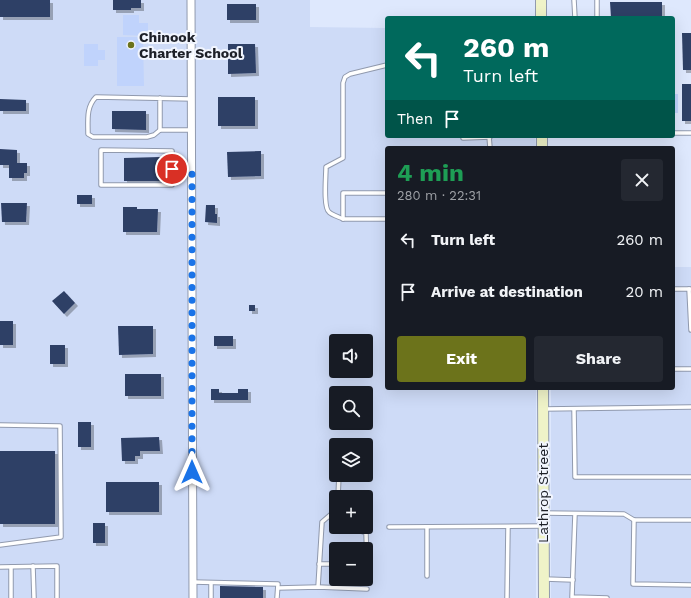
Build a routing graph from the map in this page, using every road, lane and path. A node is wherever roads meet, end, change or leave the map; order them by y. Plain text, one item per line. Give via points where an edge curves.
1 (191, 0) edge
2 (542, 0) edge
3 (574, 0) edge
4 (597, 0) edge
5 (541, 16) edge
6 (575, 16) edge
7 (597, 16) edge
8 (385, 65) edge
9 (160, 98) junction
10 (192, 99) junction
11 (160, 130) junction
12 (192, 130) junction
13 (675, 134) edge
14 (691, 134) edge
15 (172, 169) junction
16 (192, 172) junction
17 (385, 193) edge
18 (385, 219) edge
19 (343, 220) junction
20 (675, 289) edge
21 (690, 289) edge
22 (691, 330) edge
23 (675, 369) edge
24 (691, 369) edge
25 (543, 390) edge
26 (691, 406) edge
27 (543, 409) junction
28 (574, 409) junction
29 (0, 425) edge
30 (691, 476) edge
31 (543, 513) junction
32 (575, 514) junction
33 (329, 516) edge
34 (634, 520) junction
35 (691, 520) edge
36 (543, 526) junction
37 (389, 527) dead end
38 (427, 527) junction
39 (508, 527) junction
40 (0, 545) edge
41 (319, 564) junction
42 (329, 564) edge
43 (33, 566) junction
44 (0, 567) edge
45 (11, 567) junction
46 (427, 576) dead end
47 (544, 579) junction
48 (573, 580) junction
49 (193, 582) junction
50 (211, 583) junction
51 (691, 585) edge
52 (318, 587) junction
53 (278, 588) junction
54 (367, 589) dead end
55 (11, 598) edge
56 (34, 598) edge
57 (57, 598) edge
58 (193, 598) edge
59 (211, 598) edge
60 (277, 598) edge
61 (508, 598) edge
62 (544, 598) edge
63 (607, 598) edge

1 - 10 street
2 - 5 main road
3 - 6 lane
4 - 7 lane
8 - 19 lane via 350,74 345,77 343,83 343,158 326,167 326,207 329,212
9 - 10 lane
9 - 11 lane
9 - 11 lane via 96,97 91,102 88,112 88,134 93,137 147,138
10 - 12 street
11 - 12 lane
12 - 16 street
13 - 14 lane
15 - 15 lane via 172,151 101,150 101,185 172,186
15 - 16 lane
16 - 49 street
17 - 19 lane via 343,193
18 - 19 lane
20 - 21 lane
21 - 22 lane
23 - 24 lane
25 - 27 main road, Lathrop Street
26 - 28 lane
27 - 28 lane
27 - 31 main road, Lathrop Street
28 - 30 lane via 575,476
29 - 40 lane via 60,426 60,537
31 - 32 lane
31 - 36 main road, Lathrop Street
32 - 34 lane via 624,514
32 - 48 lane
33 - 41 lane via 322,522
34 - 35 lane
34 - 51 lane via 633,584
36 - 39 lane
36 - 47 main road, Lathrop Street
37 - 38 lane
38 - 39 lane
38 - 46 lane
39 - 61 lane
41 - 42 lane
41 - 52 lane
43 - 45 lane
43 - 56 lane
43 - 57 lane via 57,566
44 - 45 lane
45 - 55 lane
47 - 48 lane
47 - 62 main road, Lathrop Street
48 - 63 lane via 572,597
49 - 50 lane
49 - 58 street
50 - 53 lane via 278,584
50 - 59 lane
52 - 53 lane
52 - 54 lane
53 - 60 lane

